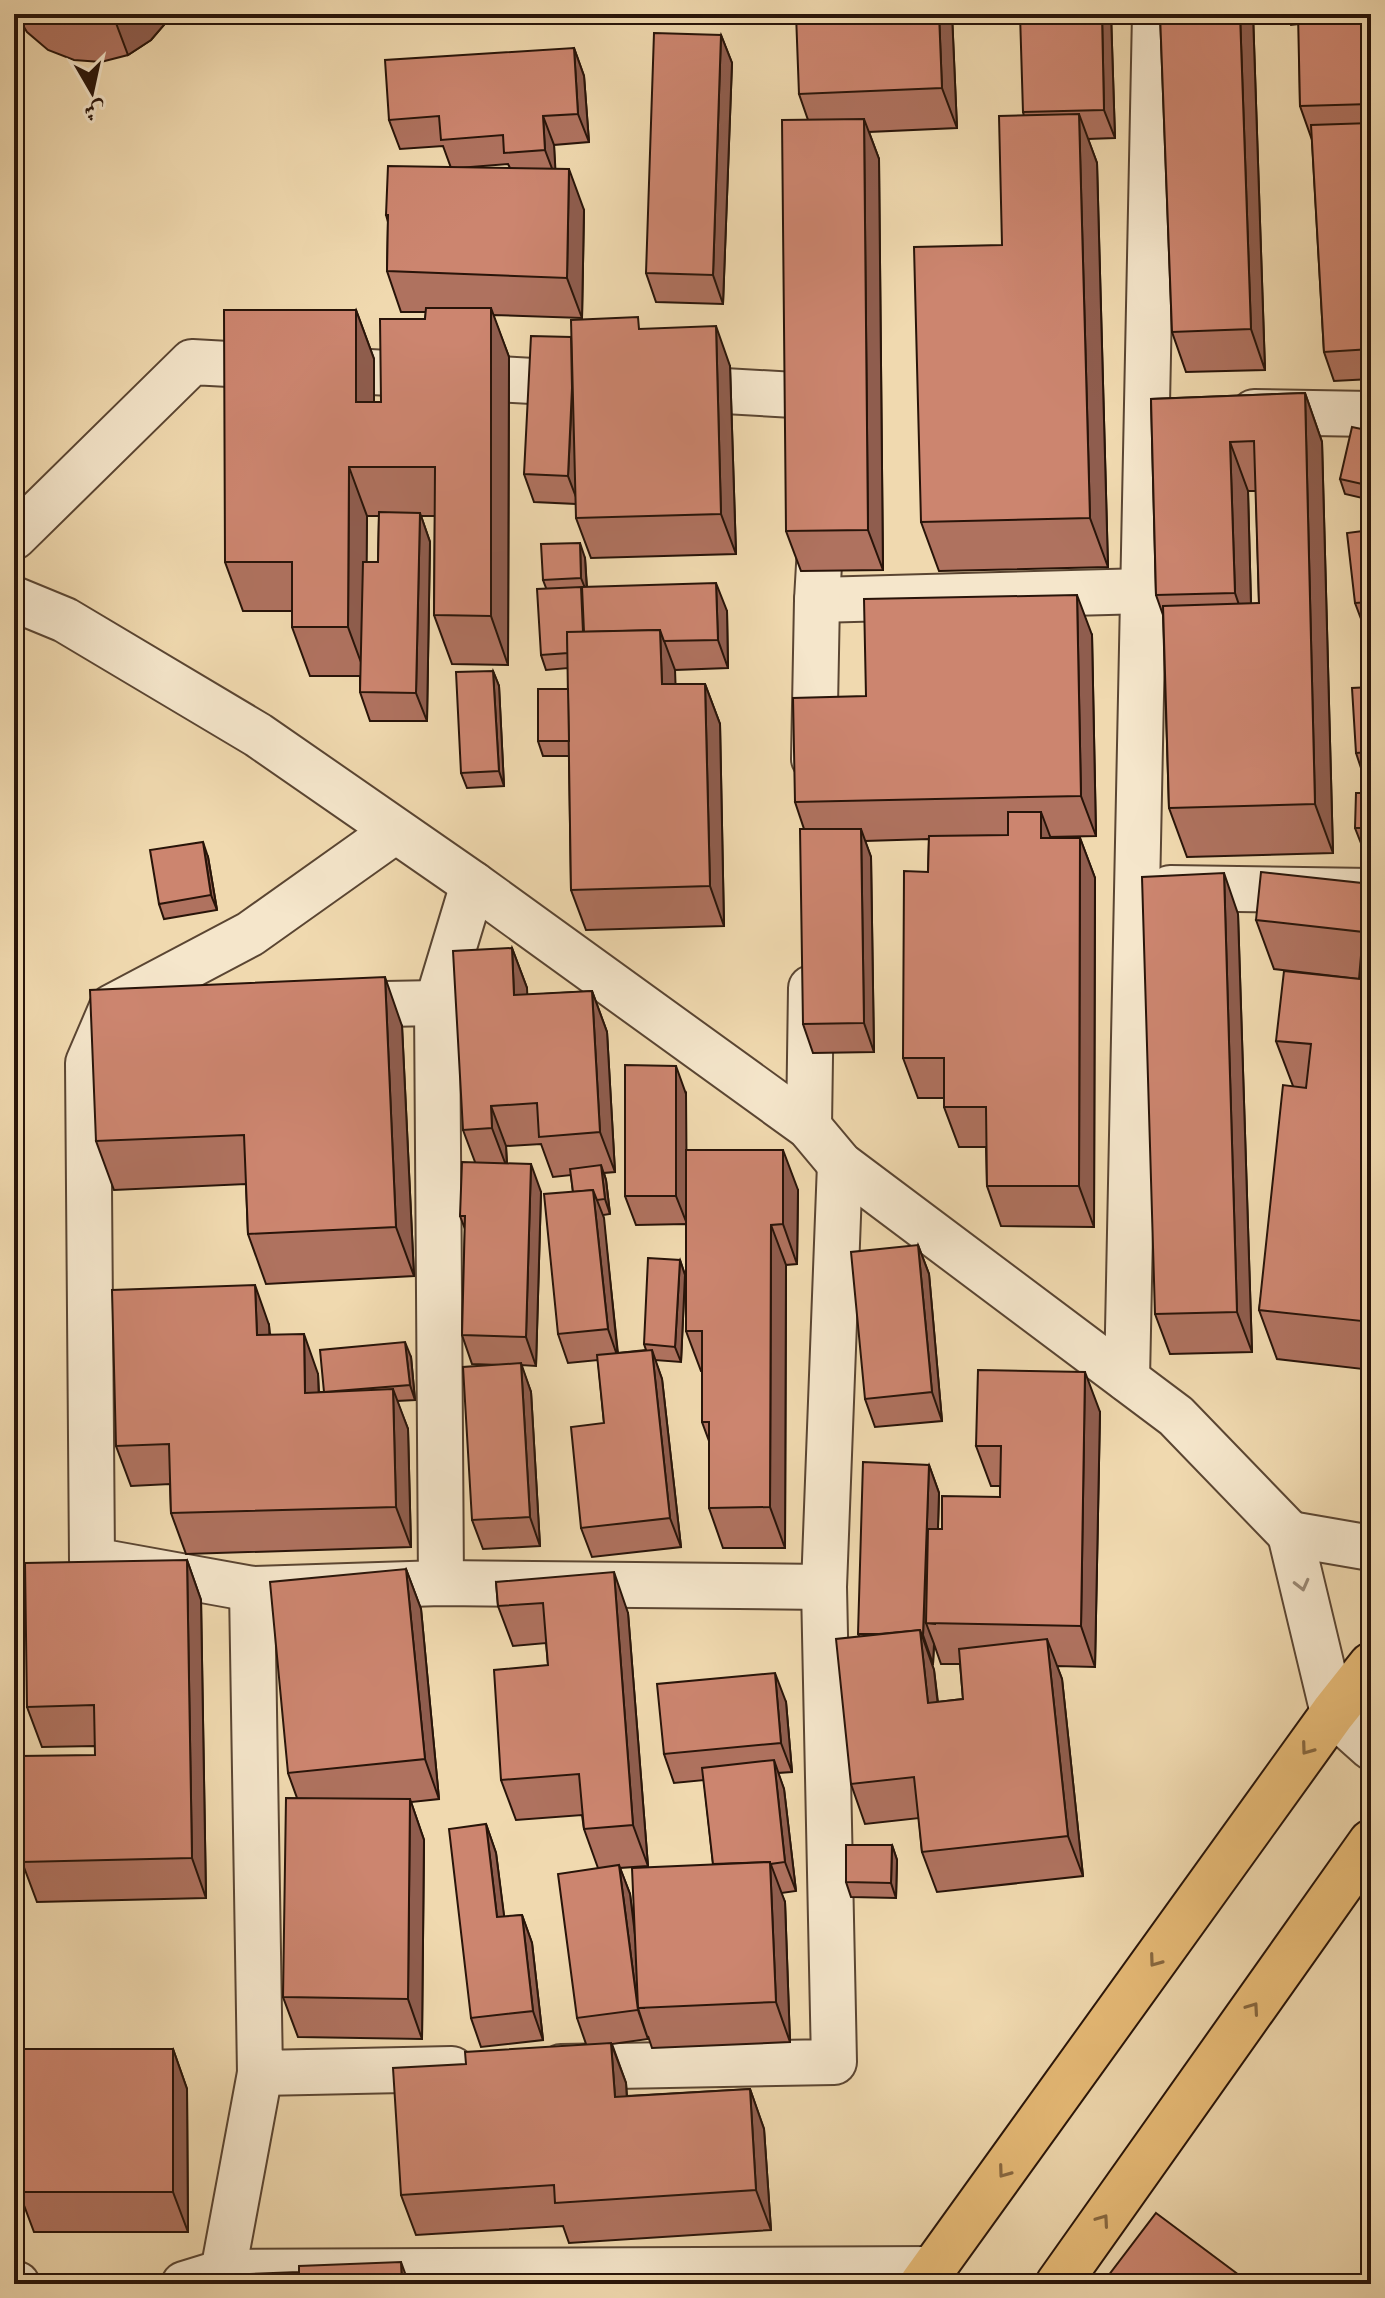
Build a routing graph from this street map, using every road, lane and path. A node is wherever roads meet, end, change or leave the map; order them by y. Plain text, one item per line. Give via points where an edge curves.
1 (1155, 14) edge
2 (829, 397) edge
3 (1179, 411) junction
4 (1371, 414) edge
5 (825, 475) edge
6 (14, 537) edge
7 (1145, 591) junction
8 (14, 599) edge
9 (817, 600) junction
10 (814, 792) edge
11 (395, 831) junction
12 (473, 884) junction
13 (1136, 887) junction
14 (1371, 891) edge
15 (812, 951) edge
16 (437, 1003) junction
17 (298, 1005) edge
18 (205, 1006) edge
19 (112, 1007) junction
20 (809, 1127) junction
21 (840, 1164) junction
22 (1127, 1379) junction
23 (1290, 1534) junction
24 (1371, 1548) edge
25 (441, 1583) junction
26 (824, 1587) junction
27 (252, 1589) junction
28 (1371, 1665) edge
29 (1333, 1713) junction
30 (1371, 1747) edge
31 (1371, 1842) edge
32 (260, 2073) junction
33 (928, 2276) edge
34 (204, 2278) edge
35 (1058, 2284) edge

1 - 3 street
2 - 6 street via 192,362
3 - 4 street
3 - 7 street
5 - 9 street
7 - 9 street
7 - 13 street
8 - 11 street via 65,620 258,735
9 - 10 street
11 - 12 street
11 - 19 street via 250,934
12 - 16 street
12 - 20 street
13 - 14 street
13 - 22 street
15 - 20 street
16 - 17 street
16 - 25 street
18 - 19 street
19 - 27 street via 88,1063 92,1560
20 - 21 street
21 - 22 street
21 - 26 street
22 - 23 street via 1176,1416
23 - 24 street
23 -> 29 street
25 - 26 street
25 - 27 street
26 - 32 street via 834,2062
27 - 32 street
28 - 29 main road
29 - 30 street
29 -> 33 main road
35 -> 31 main road
32 - 34 street
33 - 34 street

